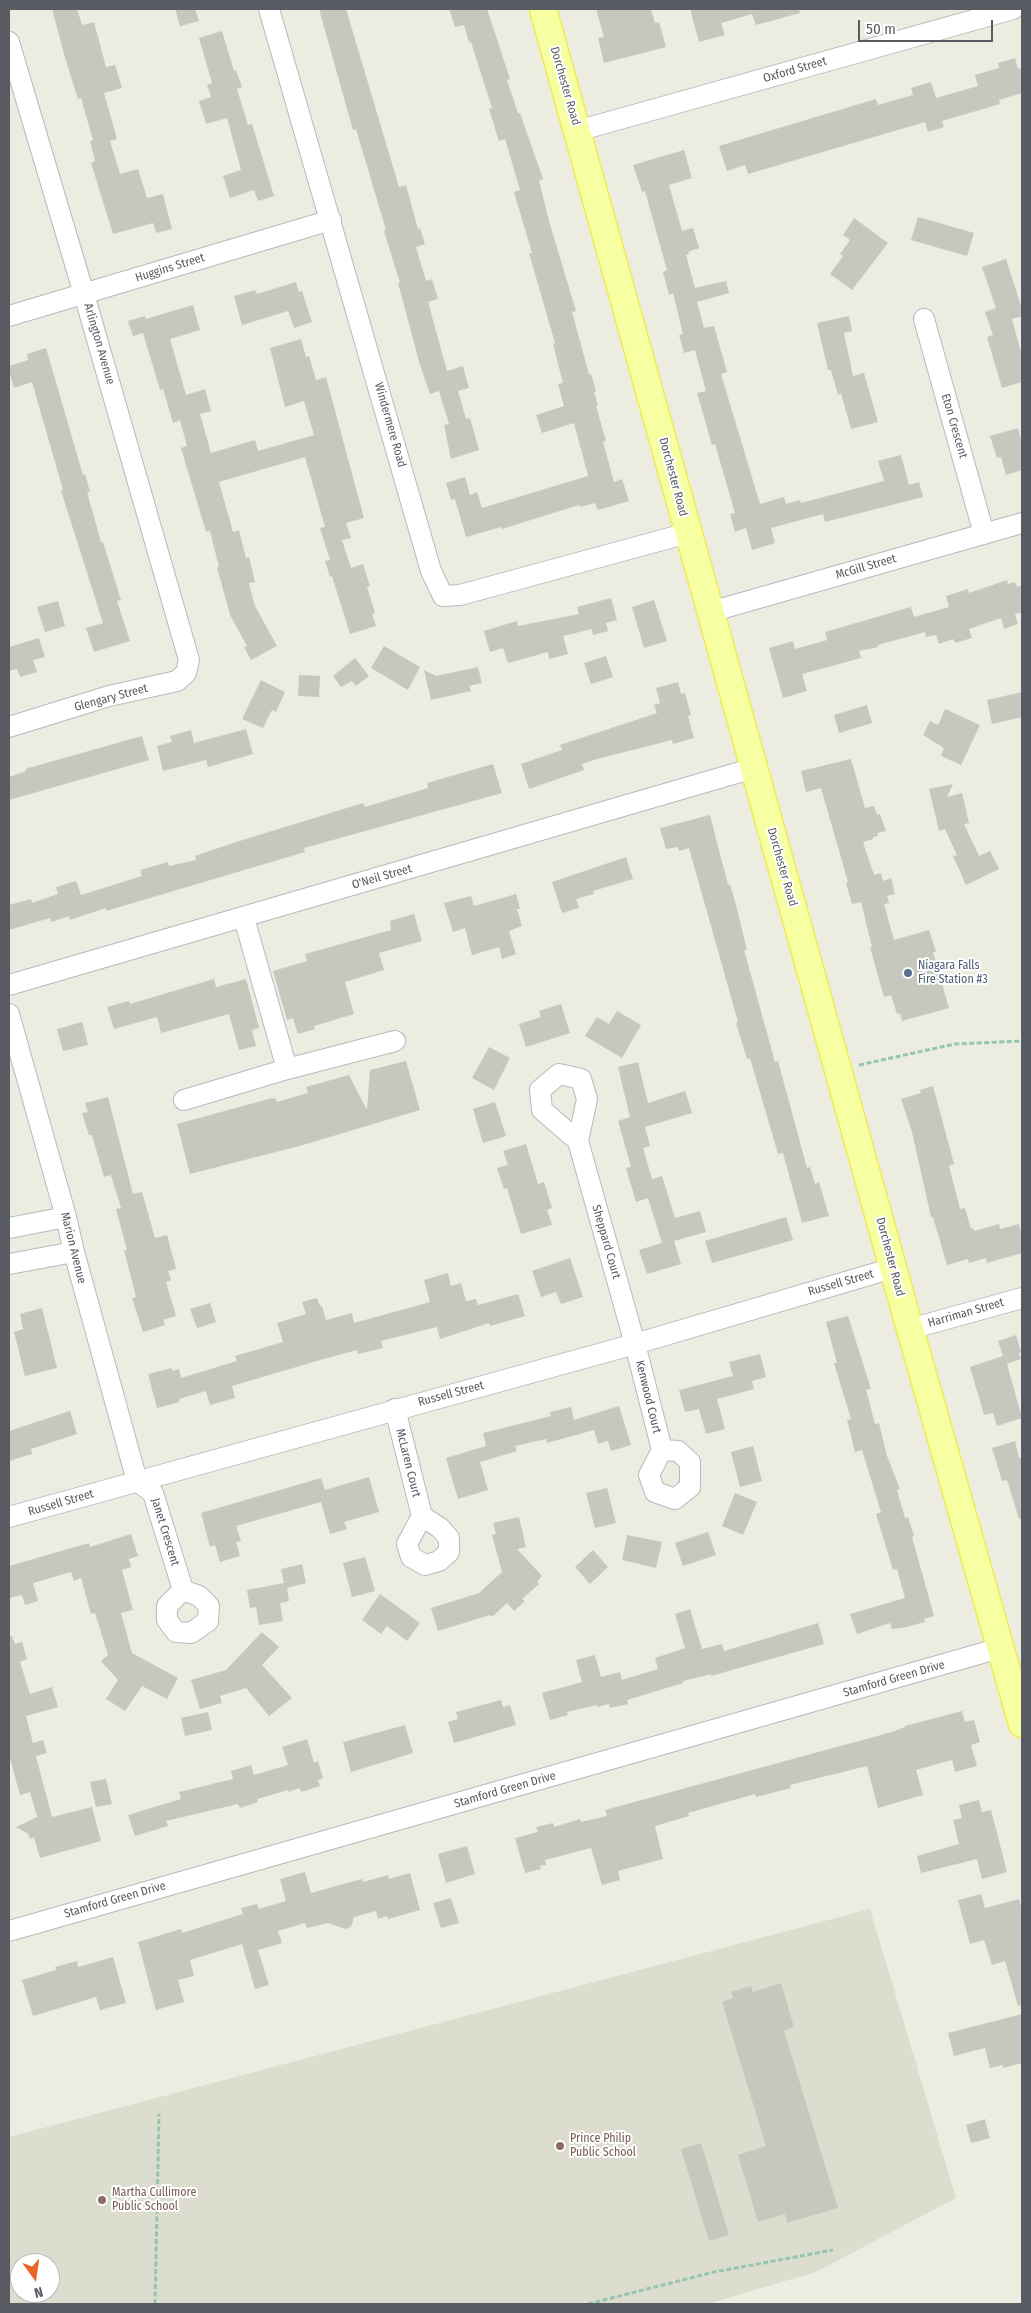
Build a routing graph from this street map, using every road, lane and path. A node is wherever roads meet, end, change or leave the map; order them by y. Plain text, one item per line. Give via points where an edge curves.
1 (270, 9) edge
2 (543, 9) edge
3 (1013, 9) edge
4 (9, 42) edge
5 (577, 131) junction
6 (331, 220) junction
7 (84, 294) junction
8 (9, 316) edge
9 (924, 319) dead end
10 (1022, 523) edge
11 (688, 533) junction
12 (984, 534) junction
13 (710, 612) junction
14 (187, 647) joint
15 (9, 727) edge
16 (754, 768) junction
17 (244, 918) junction
18 (9, 985) edge
19 (9, 1014) edge
20 (1022, 1041) edge
21 (395, 1042) dead end
22 (287, 1069) junction
23 (838, 1070) junction
24 (184, 1100) dead end
25 (578, 1141) dead end
26 (66, 1218) junction
27 (9, 1228) edge
28 (74, 1252) junction
29 (9, 1264) edge
30 (893, 1268) junction
31 (1022, 1298) edge
32 (910, 1329) junction
33 (635, 1344) junction
34 (395, 1409) junction
35 (662, 1450) dead end
36 (137, 1481) junction
37 (422, 1516) dead end
38 (9, 1518) edge
39 (183, 1590) dead end
40 (1000, 1648) junction
41 (1022, 1724) edge
42 (9, 1931) edge
43 (159, 2114) dead end
44 (833, 2250) dead end
45 (155, 2304) edge
46 (588, 2304) edge

1 - 6 street, Windermere Road
2 - 5 main road, Dorchester Road
3 - 5 street, Oxford Street
4 - 7 street, Arlington Avenue
5 - 11 main road, Dorchester Road
6 - 7 street, Huggins Street
6 - 11 street, Windermere Road via 431,571 443,596 460,595
7 - 8 street, Huggins Street
7 - 14 street, Arlington Avenue
9 - 12 street, Eton Crescent
10 - 12 street, McGill Street
11 - 13 main road, Dorchester Road
12 - 13 street, McGill Street
13 - 16 main road, Dorchester Road
14 - 15 street, Glengary Street via 186,673 178,681 109,696
16 - 17 street, O'Neil Street
16 - 23 main road, Dorchester Road
17 - 18 street, O'Neil Street
17 - 22 street
19 - 26 street, Marion Avenue
20 - 23 path via 955,1044
21 - 22 street
22 - 24 street
23 - 30 main road, Dorchester Road
25 - 33 street, Sheppard Court
26 - 27 street
26 - 28 street, Marion Avenue
28 - 29 street
28 - 36 street, Marion Avenue
30 - 32 main road, Dorchester Road
30 - 33 street, Russell Street
31 - 32 street, Harriman Street
32 - 40 main road, Dorchester Road
33 - 34 street, Russell Street
33 - 35 street, Kenwood Court
34 - 36 street, Russell Street
34 - 37 street, McLaren Court
36 - 38 street, Russell Street
36 - 39 street, Janet Crescent via 152,1493
40 - 41 main road, Dorchester Road
40 - 42 street, Stamford Green Drive
43 - 45 path
44 - 46 path via 714,2272

